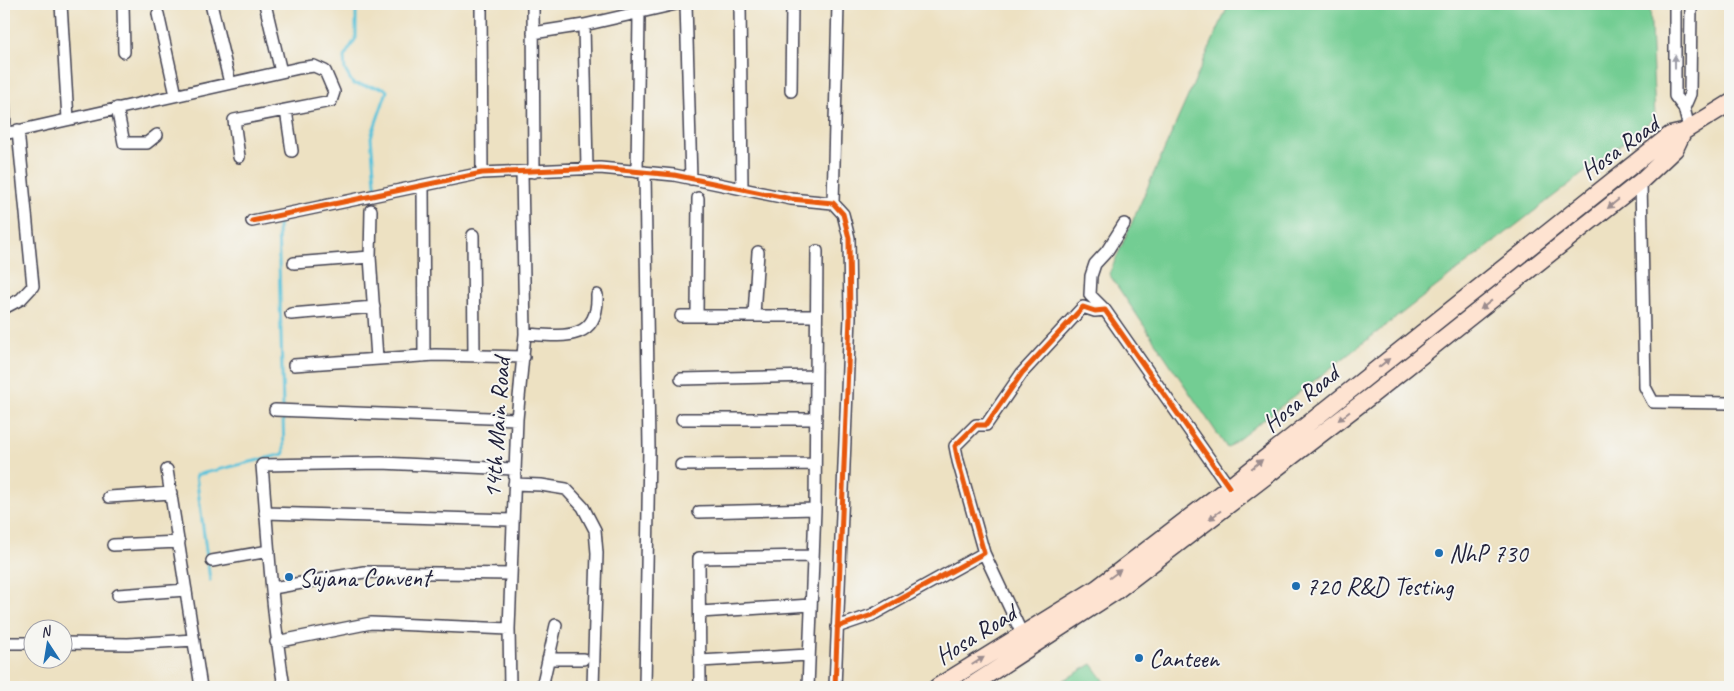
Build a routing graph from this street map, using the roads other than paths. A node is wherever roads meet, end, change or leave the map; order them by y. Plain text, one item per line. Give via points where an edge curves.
1 (61, 4) edge
2 (123, 4) edge
3 (211, 4) edge
4 (265, 4) edge
5 (481, 4) edge
6 (533, 4) edge
7 (676, 4) edge
8 (686, 4) edge
9 (740, 4) edge
10 (792, 4) edge
11 (838, 4) edge
12 (1675, 4) edge
13 (1691, 4) edge
14 (638, 13) junction
15 (158, 14) dead end
16 (584, 25) junction
17 (533, 33) junction
18 (124, 52) dead end
19 (281, 72) junction
20 (230, 83) junction
21 (791, 91) dead end
22 (176, 95) junction
23 (4, 101) edge
24 (1730, 103) edge
25 (117, 108) junction
26 (1684, 108) junction
27 (286, 110) junction
28 (68, 119) junction
29 (18, 130) junction
30 (1686, 130) junction
31 (5, 133) edge
32 (157, 135) dead end
33 (292, 151) dead end
34 (239, 157) dead end
35 (587, 169) junction
36 (534, 172) junction
37 (641, 172) junction
38 (482, 173) junction
39 (522, 173) junction
40 (691, 178) junction
41 (1641, 181) junction
42 (423, 186) junction
43 (742, 189) junction
44 (698, 198) dead end
45 (833, 203) junction
46 (371, 210) dead end
47 (252, 221) dead end
48 (1124, 224) dead end
49 (473, 235) dead end
50 (817, 250) dead end
51 (758, 252) dead end
52 (370, 257) junction
53 (294, 262) dead end
54 (597, 295) dead end
55 (374, 307) junction
56 (4, 308) edge
57 (1105, 310) junction
58 (291, 314) dead end
59 (754, 315) junction
60 (681, 316) dead end
61 (697, 316) junction
62 (816, 316) junction
63 (525, 334) junction
64 (424, 356) junction
65 (474, 356) junction
66 (524, 357) junction
67 (377, 358) junction
68 (294, 365) dead end
69 (816, 376) junction
70 (681, 379) dead end
71 (1730, 403) edge
72 (275, 410) dead end
73 (517, 419) junction
74 (682, 419) dead end
75 (816, 419) junction
76 (681, 464) dead end
77 (815, 464) junction
78 (514, 469) junction
79 (167, 470) dead end
80 (514, 484) junction
81 (1229, 487) junction
82 (171, 493) junction
83 (109, 497) dead end
84 (815, 509) junction
85 (699, 512) dead end
86 (266, 513) junction
87 (512, 520) junction
88 (179, 542) junction
89 (113, 545) dead end
90 (269, 551) junction
91 (984, 553) junction
92 (813, 556) junction
93 (212, 561) dead end
94 (511, 574) junction
95 (273, 588) junction
96 (186, 590) junction
97 (118, 595) dead end
98 (810, 605) junction
99 (700, 612) junction
100 (556, 625) dead end
101 (837, 627) junction
102 (509, 629) junction
103 (1022, 634) junction
104 (194, 640) junction
105 (276, 642) junction
106 (4, 643) edge
107 (22, 643) edge
108 (72, 643) edge
109 (808, 655) junction
110 (548, 659) junction
111 (583, 659) dead end
112 (700, 661) junction
113 (201, 687) edge
114 (284, 687) edge
115 (510, 687) edge
116 (542, 687) edge
117 (593, 687) edge
118 (645, 687) edge
119 (700, 687) edge
120 (808, 687) edge
121 (835, 687) edge
122 (937, 687) edge
123 (969, 687) edge

1 - 28 street
2 - 18 street
3 - 20 street
4 - 19 street
5 - 38 street
6 - 17 street
7 - 14 street
8 - 40 street
9 - 43 street
10 - 21 street
11 - 45 street
26 -> 12 street via 1675,96
13 - 26 street via 1690,94
14 - 16 street
14 - 37 street
15 - 22 street
16 - 17 street
16 - 35 street
17 - 36 street
19 - 20 street
19 - 27 street via 314,66 325,71 334,92 331,101
20 - 22 street
22 - 25 street
23 - 31 street
24 - 30 main road, Hosa Road
25 - 28 street
25 - 32 street via 124,143 147,143
26 - 30 street
27 - 33 street
27 - 34 street via 234,120
28 - 29 street
29 - 31 street
29 - 56 street via 33,286 21,299
30 - 41 main road, Hosa Road via 1675,149
81 -> 30 main road, Hosa Road via 1659,143
35 - 36 street
35 - 37 street
36 - 39 street
37 - 40 street
37 - 118 street via 649,448
38 - 39 street
38 - 42 street
39 - 63 street, 14th Main Road
40 - 43 street
41 - 71 street via 1645,387 1653,402
41 -> 123 main road, Hosa Road via 1372,395 1115,592
42 - 47 street
42 - 64 street
43 - 45 street
44 - 61 street
45 - 101 street via 843,214 849,238 850,317
46 - 52 street
48 - 57 street via 1107,252 1095,264 1091,276 1090,295
49 - 65 street
50 - 62 street
51 - 59 street
52 - 53 street
52 - 55 street
54 - 63 street via 598,310 590,324 580,332 568,336
55 - 58 street
55 - 67 street
57 - 81 street
57 - 91 street via 1083,307 1022,373 986,426 976,425 955,446
59 - 61 street
59 - 62 street
60 - 61 street
62 - 69 street
63 - 66 street, 14th Main Road
64 - 65 street
64 - 67 street
65 - 66 street
66 - 73 street, 14th Main Road
67 - 68 street
69 - 70 street
69 - 75 street
72 - 73 street
73 - 78 street, 14th Main Road
74 - 75 street
75 - 77 street
76 - 77 street
77 - 84 street
78 - 80 street, 14th Main Road
78 - 86 street via 381,463 262,465
79 - 82 street
80 - 87 street, 14th Main Road
80 - 117 street via 566,489 583,507 595,530
103 -> 81 main road, Hosa Road via 1096,588
82 - 83 street
82 - 88 street
84 - 85 street
84 - 92 street
86 - 87 street
86 - 90 street
87 - 94 street, 14th Main Road
88 - 89 street
88 - 96 street
90 - 93 street
90 - 95 street
91 - 101 street via 872,615
91 - 103 street
92 - 98 street
92 - 99 street via 699,558
94 - 95 street via 364,572
94 - 102 street, 14th Main Road
95 - 105 street
96 - 97 street
96 - 104 street
98 - 99 street
98 - 109 street
99 - 112 street
100 - 110 street
101 - 121 street
102 - 105 street via 371,623
102 - 115 street, 14th Main Road
122 -> 103 main road, Hosa Road
104 - 108 street
104 - 113 street
105 - 114 street
106 - 107 street
109 - 112 street
109 - 120 street
110 - 111 street
110 - 116 street
112 - 119 street

